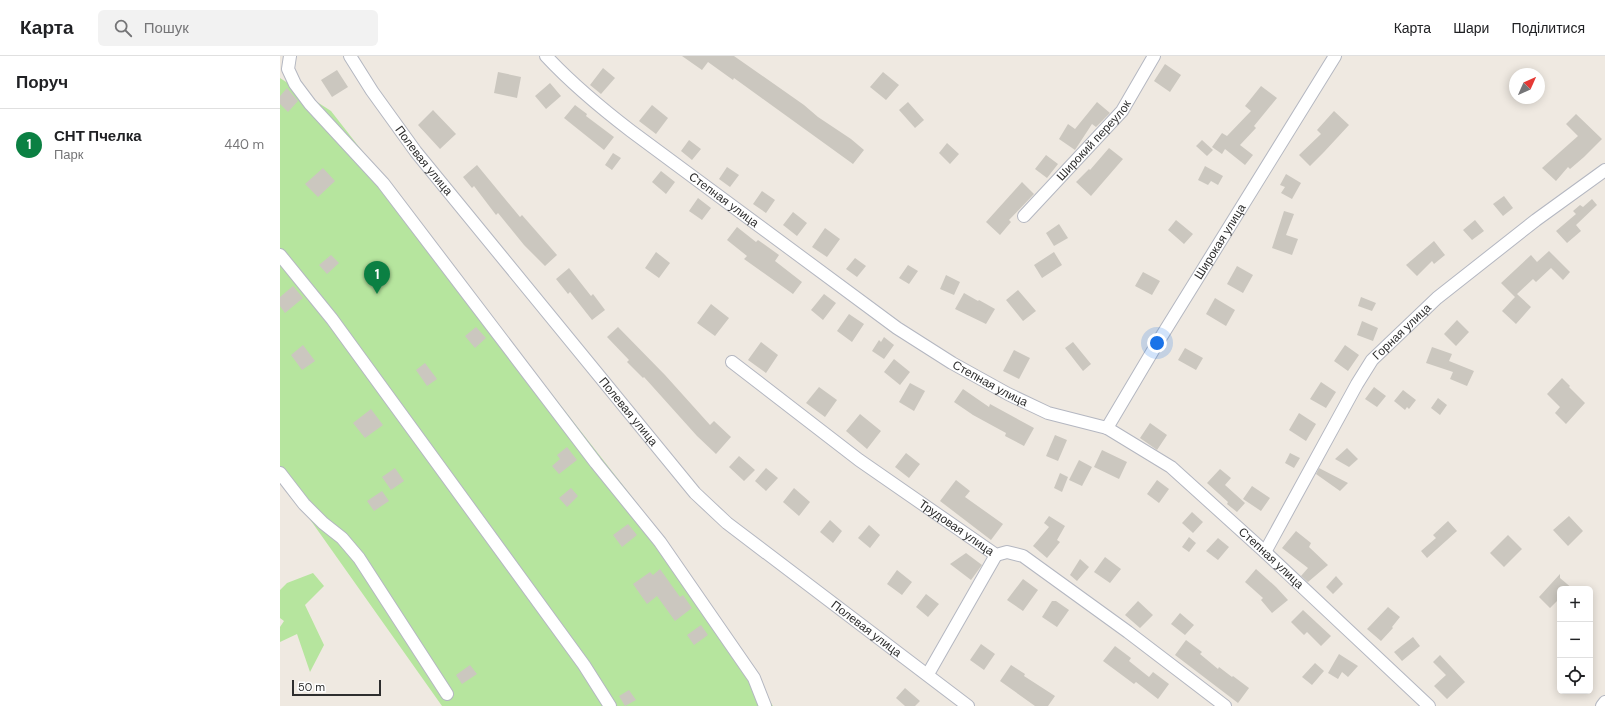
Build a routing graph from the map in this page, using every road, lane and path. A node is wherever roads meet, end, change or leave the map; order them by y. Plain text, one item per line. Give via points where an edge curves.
1 (290, 56) edge
2 (350, 56) edge
3 (546, 56) edge
4 (1154, 56) edge
5 (1335, 56) edge
6 (1605, 170) edge
7 (1024, 216) dead end
8 (280, 255) edge
9 (732, 362) dead end
10 (1107, 428) junction
11 (280, 473) edge
12 (1265, 552) junction
13 (996, 554) junction
14 (928, 674) junction
15 (447, 694) dead end
16 (1605, 702) edge
17 (610, 706) edge
18 (765, 706) edge
19 (968, 706) edge
20 (1225, 706) edge
21 (1429, 706) edge
22 (1602, 706) edge

1 - 18 street via 288,69 295,84 383,184 596,464 660,542 754,678
2 - 14 street, Полевая улица via 416,152 695,493 727,523
3 - 10 street, Степная улица via 590,98 631,131 897,328 1008,394 1048,413
4 - 7 street, Широкий переулок via 1122,110
5 - 10 street, Широкая улица
6 - 12 street, Горная улица via 1536,220 1437,298 1372,360
8 - 17 street via 332,319 584,665
9 - 13 street, Трудовая улица via 859,460
10 - 12 street, Степная улица via 1171,467
11 - 15 street via 304,504 342,538 359,558
12 - 21 street, Степная улица
13 - 14 street
13 - 20 street, Трудовая улица via 1007,552 1023,556
14 - 19 street, Полевая улица
16 - 22 street

